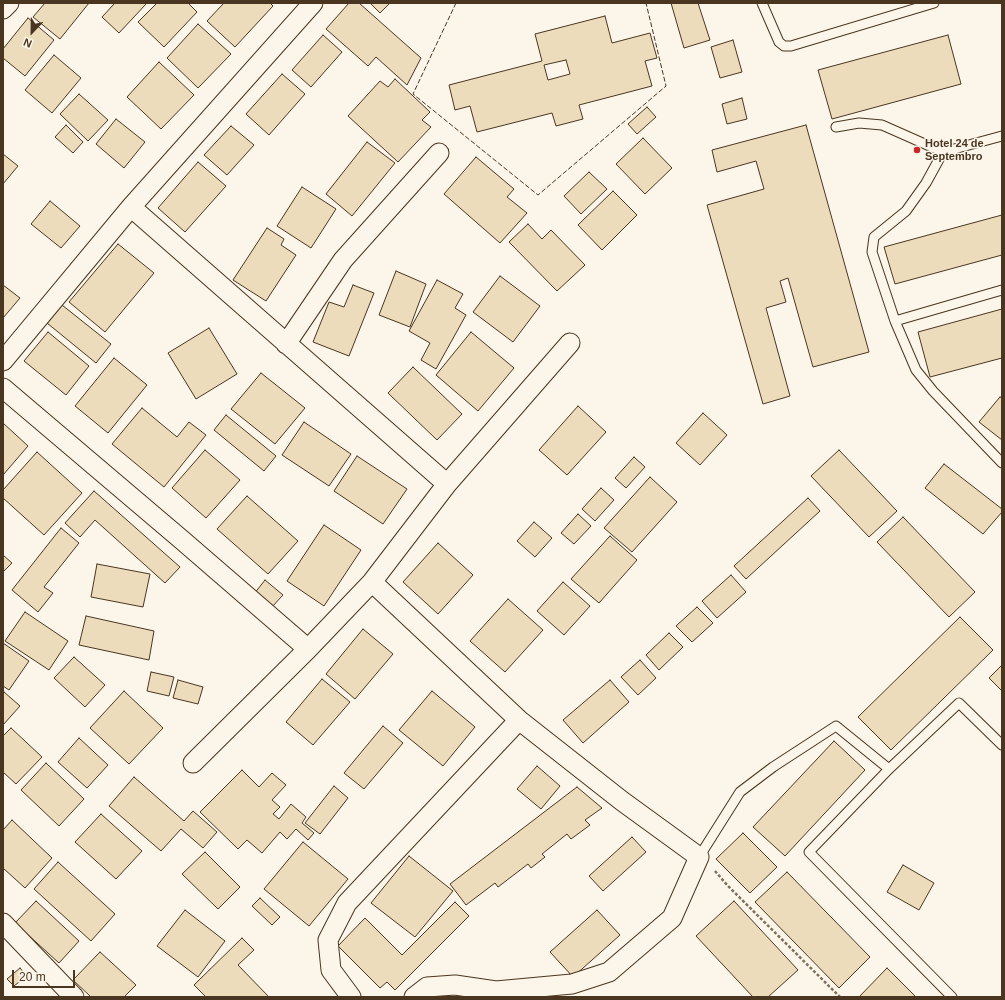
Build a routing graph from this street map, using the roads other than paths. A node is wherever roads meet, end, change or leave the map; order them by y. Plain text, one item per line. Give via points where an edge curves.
1 (9, 3) edge
2 (313, 3) edge
3 (762, 3) edge
4 (934, 3) edge
5 (3, 9) edge
6 (836, 127) dead end
7 (1002, 136) edge
8 (439, 152) dead end
9 (943, 152) junction
10 (131, 208) junction
11 (1002, 290) edge
12 (895, 321) junction
13 (570, 343) dead end
14 (286, 344) junction
15 (3, 361) edge
16 (3, 388) edge
17 (1002, 463) edge
18 (447, 484) junction
19 (372, 582) junction
20 (308, 649) junction
21 (519, 720) junction
22 (1002, 745) edge
23 (193, 763) dead end
24 (889, 769) junction
25 (699, 857) junction
26 (3, 924) edge
27 (74, 997) edge
28 (351, 997) edge
29 (414, 997) edge
30 (952, 997) edge

1 - 5 street
2 - 10 street
3 - 4 lane via 784,46
6 - 9 lane via 858,123 882,125
7 - 9 lane
8 - 14 street via 343,260
9 - 12 lane via 926,183 906,211 874,237 872,252
10 - 14 street
10 - 15 street
11 - 12 lane
12 - 17 lane via 916,370
13 - 18 street
14 - 18 street
16 - 20 street
18 - 19 street
19 - 20 street
19 - 21 street
20 - 23 street
21 - 25 street via 622,801
21 - 28 street via 347,903 328,940 331,970
22 - 24 lane via 959,703
24 - 25 lane via 836,726 740,792
24 - 30 lane via 809,852
25 - 29 street via 672,918 609,972 572,984 496,991 454,985 427,987
26 - 27 street

